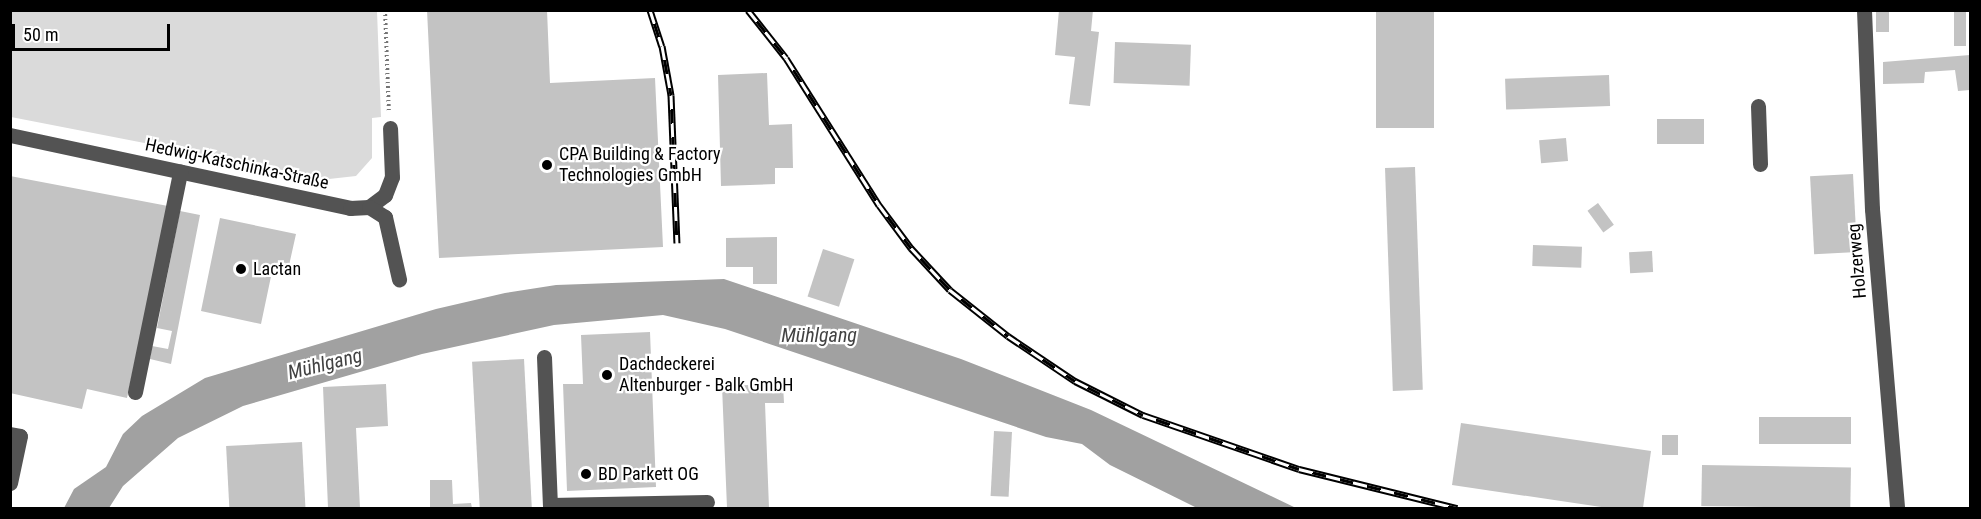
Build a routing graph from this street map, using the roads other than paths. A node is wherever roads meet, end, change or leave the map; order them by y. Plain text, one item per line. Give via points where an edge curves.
1 (1864, 10) edge
2 (1758, 106) dead end
3 (390, 128) road end
4 (10, 135) edge
5 (1760, 164) dead end
6 (180, 172) junction
7 (369, 207) junction
8 (399, 279) dead end
9 (544, 357) dead end
10 (135, 392) dead end
11 (10, 434) edge
12 (10, 483) edge
13 (707, 502) dead end
14 (1897, 508) edge

1 - 14 street, Holzerweg via 1872,209
2 - 5 street
3 - 7 street via 392,177 386,195
4 - 6 street, Hedwig-Katschinka-Straße
6 - 7 street, Hedwig-Katschinka-Straße via 350,208
6 - 10 street
7 - 8 street via 385,217
9 - 13 street via 550,505
11 - 12 street via 21,436

